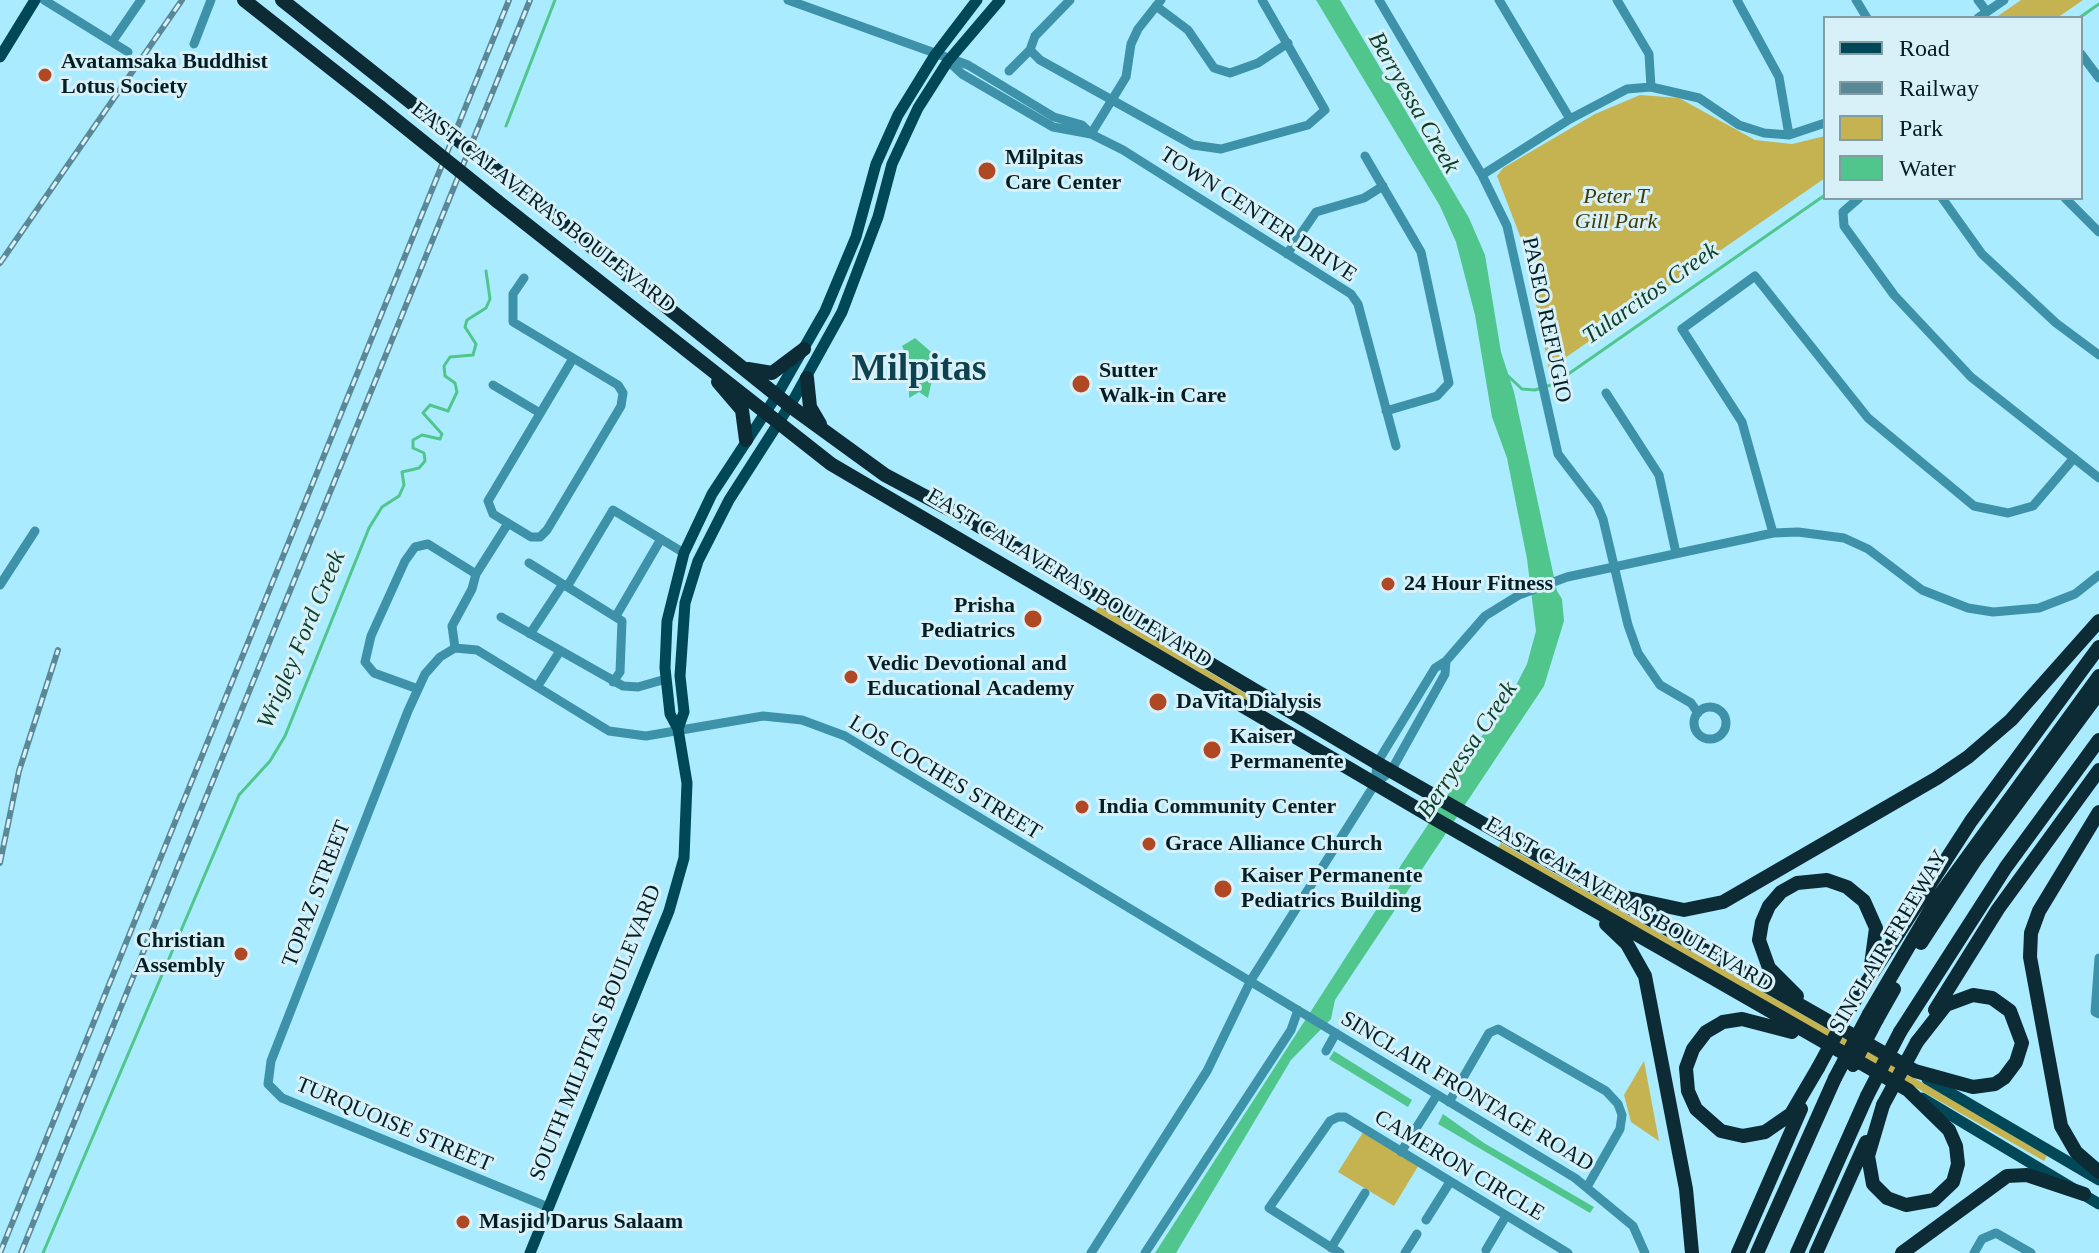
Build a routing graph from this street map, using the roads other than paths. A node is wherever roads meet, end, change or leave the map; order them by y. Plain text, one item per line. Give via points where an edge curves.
1 (35, 0) edge
2 (44, 0) edge
3 (141, 0) edge
4 (211, 0) edge
5 (244, 0) edge
6 (282, 0) edge
7 (788, 0) edge
8 (977, 0) edge
9 (1000, 0) edge
10 (1070, 0) edge
11 (1262, 0) edge
12 (1379, 0) edge
13 (1499, 0) edge
14 (1617, 0) edge
15 (1737, 0) edge
16 (1978, 0) edge
17 (2004, 0) edge
18 (1159, 3) edge
19 (1982, 15) edge
20 (112, 42) junction
21 (1288, 43) junction
22 (194, 44) dead end
23 (1030, 50) junction
24 (128, 52) dead end
25 (935, 55) junction
26 (0, 57) edge
27 (2083, 57) edge
28 (948, 61) junction
29 (1009, 71) dead end
30 (2099, 78) edge
31 (1651, 87) junction
32 (1114, 100) junction
33 (1570, 119) junction
34 (1823, 124) edge
35 (1091, 134) junction
36 (1789, 135) junction
37 (1365, 156) dead end
38 (1482, 175) junction
39 (1383, 186) junction
40 (1856, 200) edge
41 (1943, 200) edge
42 (2067, 200) edge
43 (2099, 232) edge
44 (1287, 254) junction
45 (524, 278) dead end
46 (804, 349) junction
47 (694, 355) junction
48 (2099, 355) edge
49 (572, 360) junction
50 (744, 368) junction
51 (807, 378) junction
52 (493, 385) dead end
53 (1606, 393) dead end
54 (777, 395) junction
55 (790, 406) junction
56 (766, 411) junction
57 (1386, 411) junction
58 (540, 413) junction
59 (779, 422) junction
60 (746, 440) junction
61 (1396, 446) dead end
62 (847, 449) junction
63 (2074, 458) junction
64 (2099, 478) edge
65 (507, 525) junction
66 (35, 531) dead end
67 (1773, 533) junction
68 (661, 539) junction
69 (684, 553) junction
70 (1676, 553) junction
71 (529, 563) dead end
72 (1613, 569) junction
73 (476, 574) junction
74 (2099, 575) edge
75 (0, 585) edge
76 (565, 585) junction
77 (616, 616) junction
78 (501, 617) dead end
79 (2099, 621) edge
80 (530, 634) junction
81 (2099, 647) edge
82 (455, 648) junction
83 (560, 651) junction
84 (1446, 661) junction
85 (2099, 676) edge
86 (666, 679) junction
87 (613, 682) junction
88 (537, 687) junction
89 (418, 689) junction
90 (2099, 693) edge
91 (1698, 713) dead end
92 (678, 729) junction
93 (2099, 740) edge
94 (1377, 763) junction
95 (2099, 770) edge
96 (1391, 771) junction
97 (1375, 784) junction
98 (2099, 812) edge
99 (1585, 880) junction
100 (1588, 907) junction
101 (2099, 958) edge
102 (1251, 980) junction
103 (1852, 1005) junction
104 (1300, 1010) junction
105 (2097, 1013) edge
106 (1873, 1017) junction
107 (1835, 1025) junction
108 (1334, 1032) junction
109 (1917, 1042) junction
110 (1825, 1043) junction
111 (1326, 1051) dead end
112 (1818, 1068) junction
113 (1915, 1071) junction
114 (1840, 1080) junction
115 (1908, 1090) junction
116 (273, 1091) joint
117 (1437, 1095) junction
118 (1449, 1102) junction
119 (1883, 1105) junction
120 (1401, 1152) junction
121 (2099, 1172) edge
122 (2099, 1180) edge
123 (1450, 1182) junction
124 (1587, 1187) junction
125 (1365, 1193) dead end
126 (2084, 1194) junction
127 (2099, 1204) edge
128 (548, 1207) junction
129 (1506, 1216) junction
130 (1426, 1220) dead end
131 (1417, 1234) dead end
132 (1336, 1250) edge
133 (1486, 1250) dead end
134 (1565, 1252) edge
135 (530, 1253) edge
136 (1091, 1253) edge
137 (1145, 1253) edge
138 (1405, 1253) edge
139 (1645, 1253) edge
140 (1692, 1253) edge
141 (1738, 1253) edge
142 (1757, 1253) edge
143 (1766, 1253) edge
144 (1797, 1253) edge
145 (1816, 1253) edge
146 (1902, 1253) edge
147 (1974, 1253) edge
148 (2031, 1253) edge

1 - 26 main road
2 - 20 street
3 - 20 street
4 - 22 street
5 - 47 highway, EAST CALAVERAS BOULEVARD, bridge
6 - 50 highway, EAST CALAVERAS BOULEVARD, bridge
7 - 25 street, TOWN CENTER DRIVE
8 - 25 main road, SOUTH MILPITAS BOULEVARD
9 - 28 main road, SOUTH MILPITAS BOULEVARD
10 - 23 street via 1035,36
11 - 21 street
12 - 38 street, PASEO REFUGIO
13 - 33 street
14 - 31 street via 1649,54
15 - 36 street via 1779,77
16 - 19 street
17 - 19 street
18 - 21 street via 1188,30 1214,68 1230,73
18 - 32 street via 1131,44 1126,77
20 - 24 street
21 - 32 street via 1325,110 1308,125 1221,149 1193,145
23 - 29 street
23 - 32 street
25 - 28 street, TOWN CENTER DRIVE
25 - 46 main road, SOUTH MILPITAS BOULEVARD via 881,153 856,237
27 - 30 street
28 - 35 street, TOWN CENTER DRIVE via 1053,127
28 - 51 main road, SOUTH MILPITAS BOULEVARD via 901,141 854,285
31 - 33 street via 1627,89
31 - 36 street via 1699,98 1739,125
32 - 35 street
33 - 38 street
34 - 36 street
35 - 44 street, TOWN CENTER DRIVE
37 - 39 street
38 - 72 street, PASEO REFUGIO via 1511,239 1558,454 1603,519
39 - 44 street via 1364,198 1316,212
39 - 57 street via 1425,264 1449,383 1437,396
40 - 63 street via 1846,206 1842,218 1847,232 1932,340
41 - 48 street via 1982,254
42 - 43 street
44 - 57 street, TOWN CENTER DRIVE via 1340,286 1358,304
45 - 49 street via 513,294 513,322
46 - 50 highway via 772,373
46 - 54 main road, SOUTH MILPITAS BOULEVARD
47 - 56 highway, EAST CALAVERAS BOULEVARD
47 - 60 highway via 742,410
49 - 58 street
49 - 65 street via 618,385 621,406 540,537
50 - 54 highway, EAST CALAVERAS BOULEVARD
51 - 55 main road, SOUTH MILPITAS BOULEVARD
51 - 62 highway via 817,421
52 - 58 street
53 - 70 street via 1659,475
54 - 55 highway, EAST CALAVERAS BOULEVARD
54 - 56 main road, SOUTH MILPITAS BOULEVARD
55 - 59 main road, SOUTH MILPITAS BOULEVARD
55 - 62 highway, EAST CALAVERAS BOULEVARD
56 - 59 highway, EAST CALAVERAS BOULEVARD
56 - 60 main road, SOUTH MILPITAS BOULEVARD
57 - 61 street, TOWN CENTER DRIVE
58 - 65 street via 488,501 493,514
59 - 92 main road, SOUTH MILPITAS BOULEVARD via 729,500 692,581 685,603 680,676 684,712
59 - 97 highway, EAST CALAVERAS BOULEVARD via 831,464
60 - 69 main road, SOUTH MILPITAS BOULEVARD
62 - 94 highway, EAST CALAVERAS BOULEVARD
63 - 64 street
63 - 67 street via 2033,506 2008,513 1974,506 1868,418 1755,276 1682,329 1742,422
65 - 73 street
66 - 75 street
67 - 70 street
67 - 74 street via 1844,538 1868,549 1922,590 1993,612 2039,608 2075,594
68 - 69 street
68 - 76 street via 613,510
68 - 77 street
69 - 86 main road, SOUTH MILPITAS BOULEVARD via 667,621
70 - 72 street
71 - 76 street
72 - 84 street via 1567,577 1519,595 1485,616
72 - 91 street, PASEO REFUGIO via 1628,625 1648,670
73 - 82 street via 452,626
73 - 89 street via 428,544 415,547 405,561 365,662 374,673
76 - 77 street
76 - 80 street
77 - 87 street via 622,621 620,672
78 - 80 street
79 - 99 highway via 2011,720 1968,757 1723,902 1684,910 1653,906
80 - 83 street
81 - 103 highway via 1971,821
82 - 88 street, LOS COCHES STREET via 477,650
82 - 89 street via 440,657
83 - 87 street
83 - 88 street
84 - 94 street via 1435,668
84 - 96 street via 1445,674
85 - 106 highway, SINCLAIR FREEWAY via 1971,849
86 - 87 street via 638,687
86 - 92 main road, SOUTH MILPITAS BOULEVARD via 670,714
88 - 92 street, LOS COCHES STREET via 609,731 646,736
89 - 116 street, TOPAZ STREET via 271,1061 268,1084
90 - 106 highway via 1976,859
92 - 102 street, LOS COCHES STREET via 763,716 802,720 845,736
92 - 128 main road, SOUTH MILPITAS BOULEVARD via 688,803 684,858 669,911
93 - 144 highway, bridge via 2006,867 1900,1032
94 - 96 highway, EAST CALAVERAS BOULEVARD
94 - 97 street
95 - 109 highway via 1998,909
96 - 97 street
96 - 99 highway, EAST CALAVERAS BOULEVARD
97 - 100 highway, EAST CALAVERAS BOULEVARD
97 - 102 street
98 - 121 highway via 2039,911 2030,957 2061,1126 2076,1152
99 - 107 highway, EAST CALAVERAS BOULEVARD
100 - 110 highway, EAST CALAVERAS BOULEVARD
100 - 140 highway via 1627,944 1645,976 1690,1207
101 - 105 street
102 - 104 street, SINCLAIR FRONTAGE ROAD
102 - 136 street via 1207,1071
103 - 107 highway via 1876,947 1869,908 1847,887 1827,880 1788,887 1764,914 1759,940 1765,959 1785,986
103 - 112 highway, bridge
104 - 108 street, SINCLAIR FRONTAGE ROAD
104 - 137 street
106 - 114 highway, SINCLAIR FREEWAY, bridge
107 - 113 highway, EAST CALAVERAS BOULEVARD
108 - 111 street
108 - 117 street, SINCLAIR FRONTAGE ROAD
109 - 113 highway via 1946,1005 1973,995 1992,998 2010,1011 2022,1043 2011,1070 1995,1084 1962,1085
109 - 119 highway, bridge
110 - 112 highway via 1751,1019 1723,1022 1693,1049 1686,1068 1688,1091 1712,1125 1732,1134 1754,1135 1791,1114
110 - 115 highway, EAST CALAVERAS BOULEVARD
112 - 141 highway
113 - 122 main road, EAST CALAVERAS BOULEVARD
114 - 142 highway, SINCLAIR FREEWAY
114 - 143 highway
115 - 119 highway via 1949,1130 1956,1146 1953,1182 1934,1200 1906,1205 1887,1198 1873,1184 1868,1156
115 - 126 main road, EAST CALAVERAS BOULEVARD
116 - 128 street, TURQUOISE STREET
117 - 118 street, SINCLAIR FRONTAGE ROAD
117 - 120 street
118 - 124 street, SINCLAIR FRONTAGE ROAD
118 - 124 street via 1489,1033 1498,1029 1606,1091 1618,1104 1620,1129
119 - 145 highway
120 - 123 street, CAMERON CIRCLE
120 - 132 street, CAMERON CIRCLE via 1345,1117 1330,1121 1269,1208
123 - 129 street, CAMERON CIRCLE
123 - 130 street
124 - 139 street, SINCLAIR FRONTAGE ROAD via 1633,1226
125 - 132 street
126 - 127 main road, EAST CALAVERAS BOULEVARD
126 - 146 highway via 2027,1175 2007,1176
128 - 135 main road, SOUTH MILPITAS BOULEVARD
129 - 133 street
129 - 134 street, CAMERON CIRCLE
131 - 138 street
147 - 148 street via 1982,1239 1996,1233

